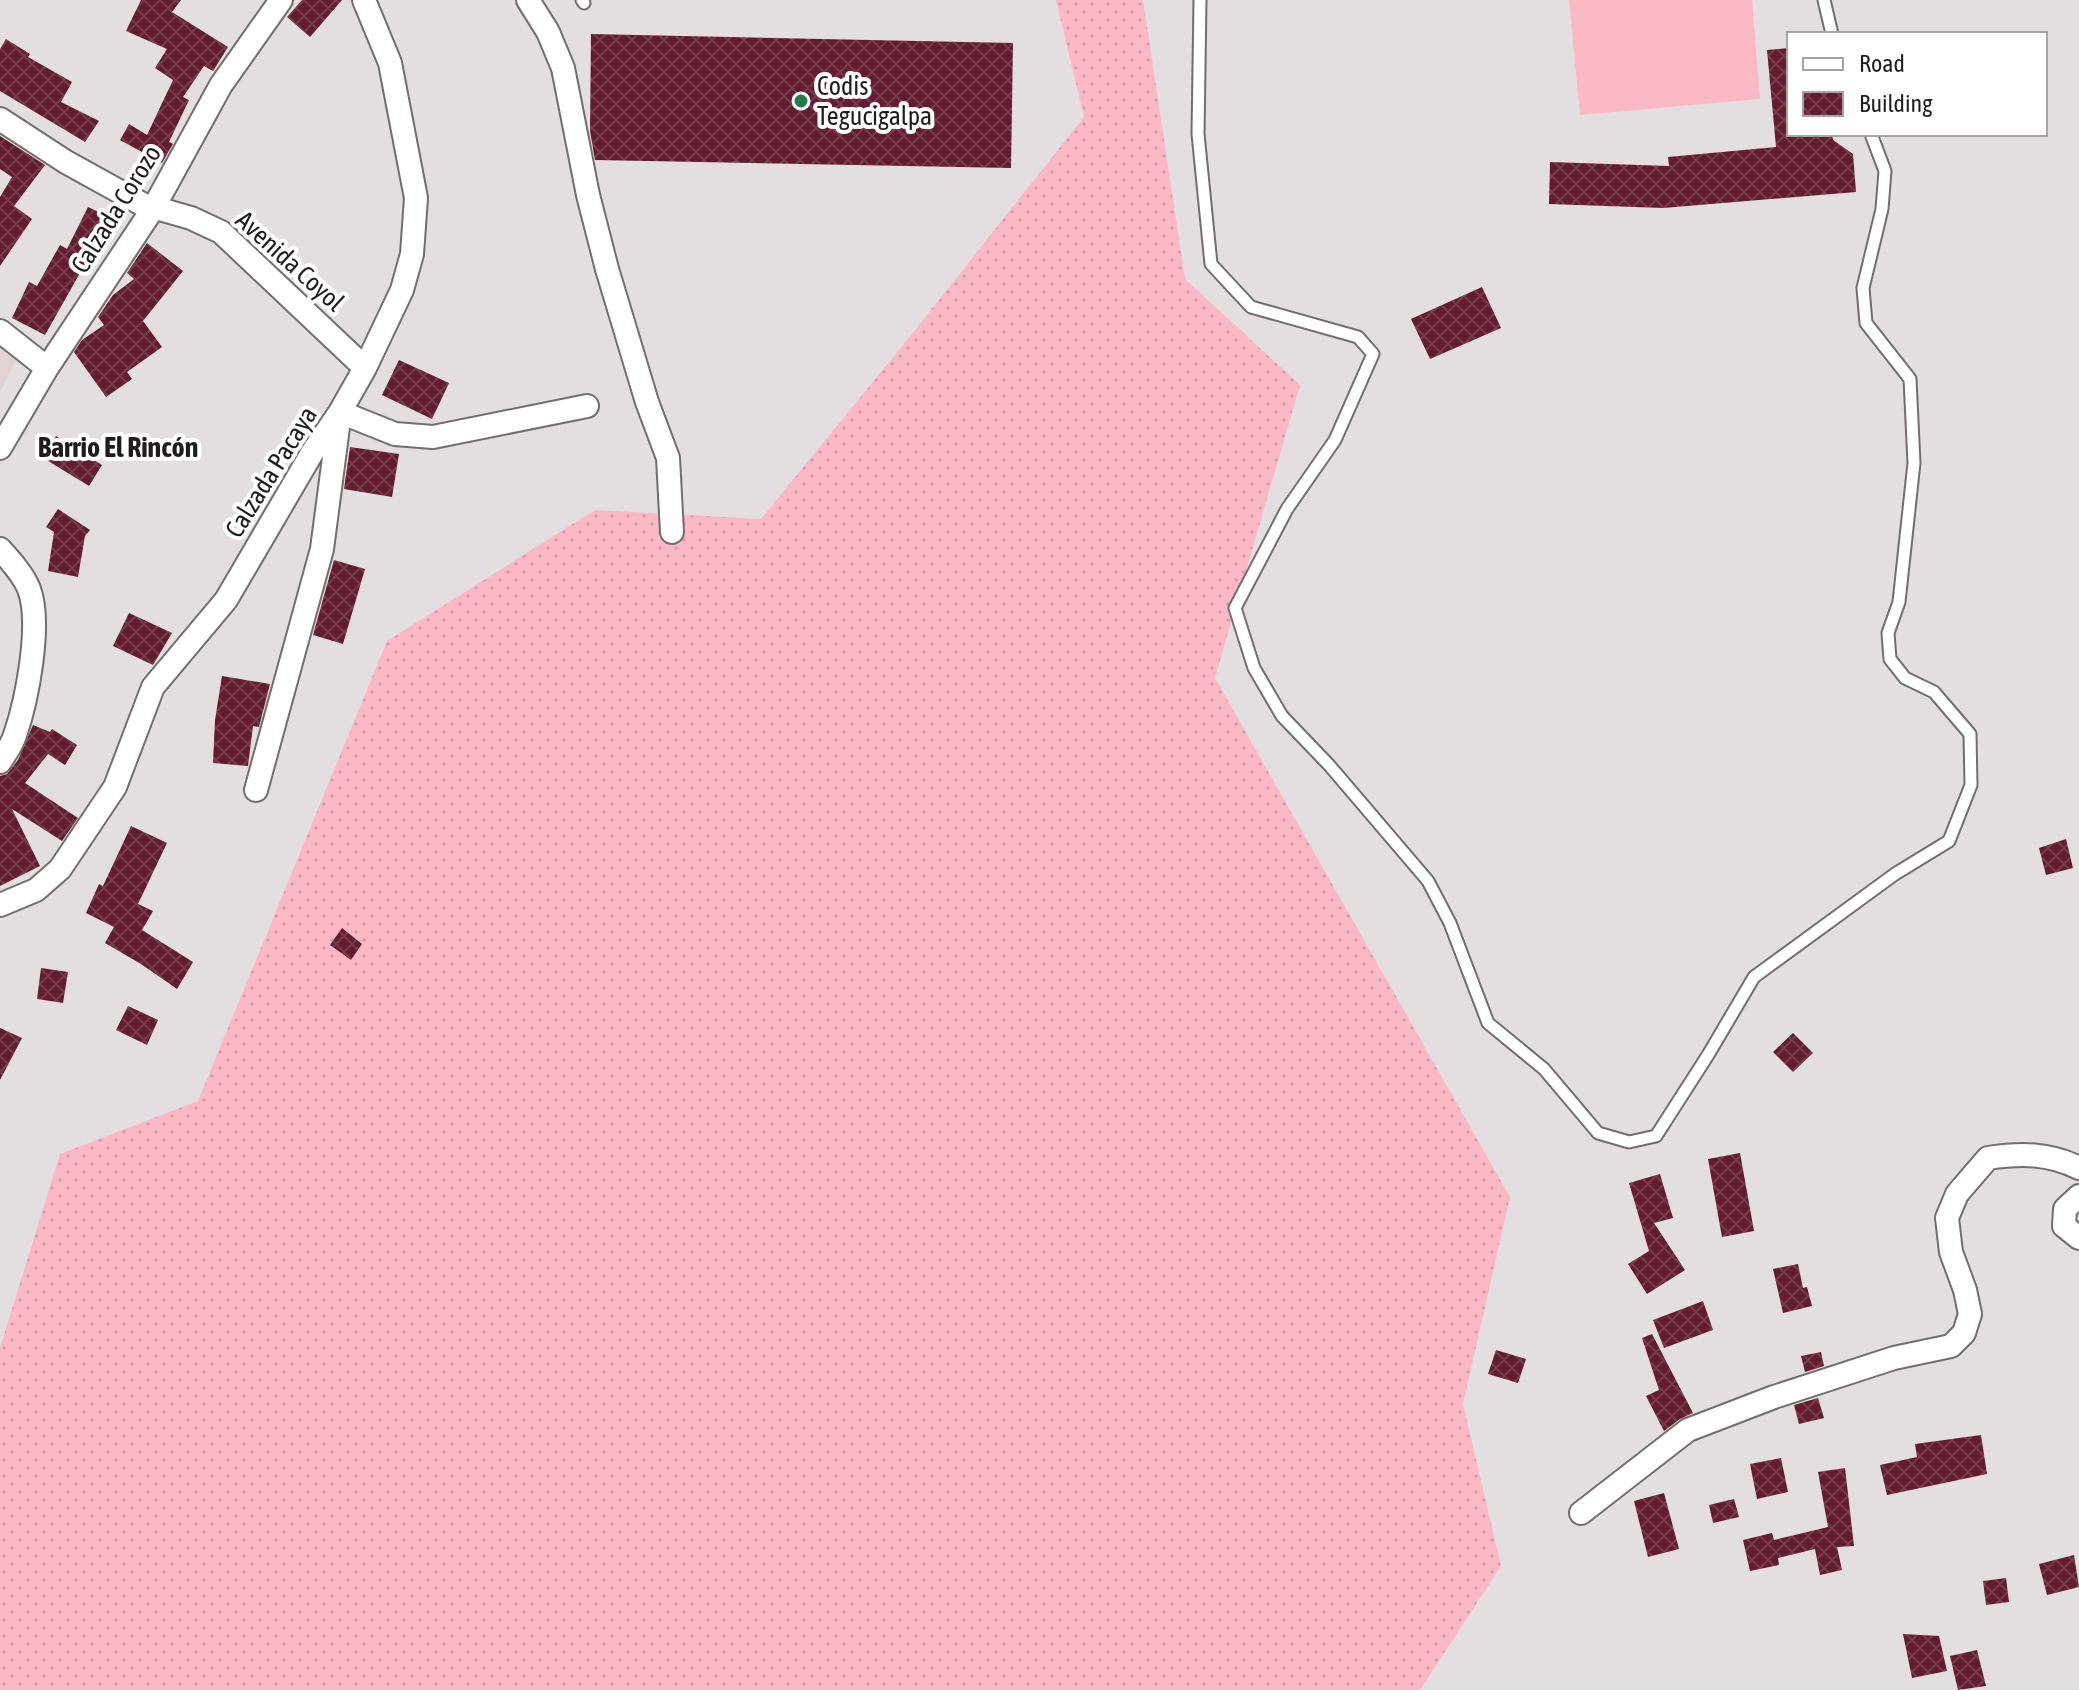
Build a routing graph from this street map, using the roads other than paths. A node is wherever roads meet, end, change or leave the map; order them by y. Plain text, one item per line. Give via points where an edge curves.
1 (281, 0) edge
2 (364, 0) edge
3 (528, 0) edge
4 (1200, 0) edge
5 (1824, 0) edge
6 (1832, 32) edge
7 (0, 119) edge
8 (1872, 136) edge
9 (154, 207) junction
10 (0, 331) edge
11 (47, 368) junction
12 (365, 368) junction
13 (587, 406) dead end
14 (340, 412) junction
15 (0, 448) edge
16 (672, 532) dead end
17 (0, 549) edge
18 (0, 762) edge
19 (256, 790) dead end
20 (0, 905) edge
21 (2079, 1168) edge
22 (2079, 1196) edge
23 (2079, 1238) edge
24 (1581, 1513) dead end

1 - 9 street, Calzada Corozo via 221,85
2 - 12 street, Calzada Pacaya via 390,63 416,198 412,254 402,290
3 - 16 street via 563,68 607,269 668,458
4 - 8 lane via 1198,134 1211,264 1251,307 1358,337 1373,354 1335,440 1287,509 1235,608 1254,668 1282,716 1428,881 1488,1023 1544,1069 1598,1133 1629,1142 1656,1136 1754,977 1949,841 1971,785 1970,734 1934,692 1905,678 1890,659 1888,633 1899,602 1914,463 1910,379 1866,323 1863,288 1882,209 1885,171
5 - 6 lane
7 - 9 street, Avenida Coyol via 66,162
9 - 11 street, Calzada Corozo
9 - 12 street, Avenida Coyol via 221,232
10 - 11 street
11 - 15 street, Calzada Corozo
12 - 14 street, Calzada Pacaya
13 - 14 street via 433,437 395,434
14 - 19 street via 322,549
14 - 20 street, Calzada Pacaya via 226,600 153,687 115,787 60,869 36,890
17 - 18 street via 29,589 34,624 14,737
21 - 24 street via 2057,1157 1988,1158 1957,1194 1947,1218 1951,1252 1970,1314 1964,1333 1951,1346 1880,1362 1688,1430
22 - 23 street via 2065,1209 2064,1226

